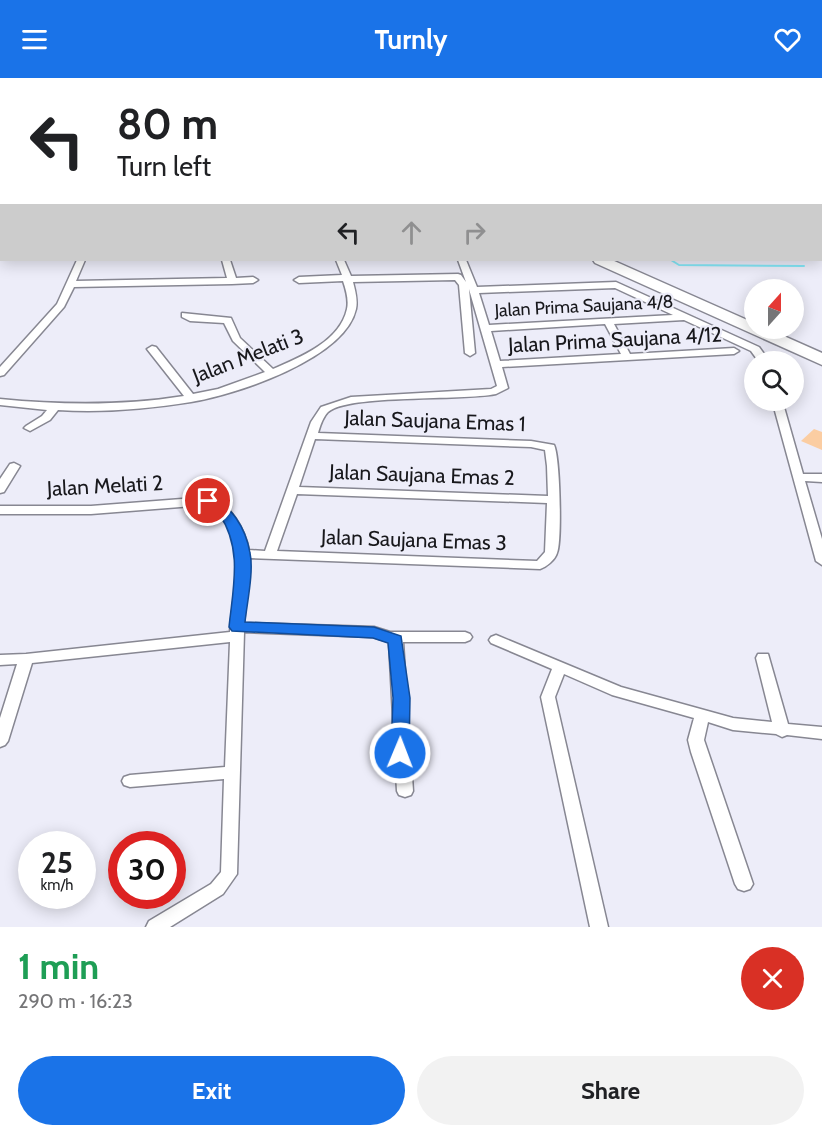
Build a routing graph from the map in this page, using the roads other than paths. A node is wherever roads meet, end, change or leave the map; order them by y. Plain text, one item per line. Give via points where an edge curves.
1 (81, 261) edge
2 (226, 261) edge
3 (340, 261) edge
4 (462, 261) edge
5 (602, 261) edge
6 (620, 261) edge
7 (346, 278) junction
8 (254, 280) dead end
9 (299, 280) dead end
10 (232, 281) junction
11 (71, 284) junction
12 (474, 290) junction
13 (185, 315) dead end
14 (684, 317) junction
15 (744, 317) edge
16 (608, 321) junction
17 (485, 328) junction
18 (796, 339) edge
19 (152, 349) dead end
20 (734, 351) dead end
21 (757, 351) edge
22 (822, 351) edge
23 (470, 353) dead end
24 (627, 357) junction
25 (822, 360) edge
26 (497, 364) junction
27 (0, 373) edge
28 (272, 373) junction
29 (191, 399) junction
30 (0, 402) edge
31 (54, 408) junction
32 (780, 411) edge
33 (30, 428) dead end
34 (312, 436) junction
35 (14, 466) dead end
36 (800, 477) junction
37 (822, 478) edge
38 (0, 489) edge
39 (291, 490) junction
40 (552, 500) junction
41 (0, 510) edge
42 (818, 536) edge
43 (243, 554) junction
44 (270, 554) junction
45 (822, 561) edge
46 (237, 631) junction
47 (390, 637) junction
48 (465, 638) dead end
49 (496, 640) dead end
50 (763, 658) dead end
51 (26, 659) junction
52 (0, 660) edge
53 (560, 667) junction
54 (702, 715) junction
55 (782, 731) junction
56 (822, 733) edge
57 (0, 741) edge
58 (232, 772) junction
59 (130, 782) dead end
60 (405, 791) dead end
61 (744, 884) dead end
62 (155, 927) edge
63 (598, 927) edge

1 - 11 street
2 - 10 street
3 - 7 street, Jalan Melati 3
4 - 12 street
5 - 25 highway
6 - 15 highway
7 - 9 street
7 - 23 street via 458,277 464,285
7 - 28 street, Jalan Melati 3 via 352,305 344,328 326,346
8 - 10 street
10 - 11 street
11 - 27 street via 61,305
12 - 14 street via 606,284
12 - 17 street
13 - 28 street via 228,320 236,339
14 - 16 street, Jalan Prima Saujana 4/8
14 - 21 street
16 - 17 street, Jalan Prima Saujana 4/8
16 - 24 street
17 - 26 street
18 - 22 highway
19 - 29 street
20 - 24 street, Jalan Prima Saujana 4/12
24 - 26 street, Jalan Prima Saujana 4/12
26 - 34 street via 504,387 498,391 376,397 340,403 321,413
28 - 29 street, Jalan Melati 3
29 - 31 street, Jalan Melati 3 via 128,408
30 - 31 street, Jalan Melati 3
31 - 33 street
32 - 36 street
34 - 39 street
34 - 40 street, Jalan Saujana Emas 1 via 550,447 554,454
35 - 38 street
36 - 37 street
36 - 42 street
39 - 40 street, Jalan Saujana Emas 2
39 - 44 street
40 - 44 street, Jalan Saujana Emas 3 via 551,553 540,565
41 - 43 street, Jalan Melati 2 via 91,510 208,501 224,511
42 - 45 street
43 - 44 street, Jalan Saujana Emas 3
43 - 46 street, Jalan Melati 2
46 - 47 street via 374,633
46 - 51 street
46 - 58 street, Jalan Melati 2
47 - 48 street
47 - 60 street via 396,640
49 - 53 street
50 - 55 street
51 - 52 street
51 - 57 street
53 - 54 street via 616,691
53 - 63 street via 548,697
54 - 55 street
54 - 61 street via 696,740
55 - 56 street
58 - 59 street
58 - 62 street, Jalan Melati 2 via 229,874 217,890

